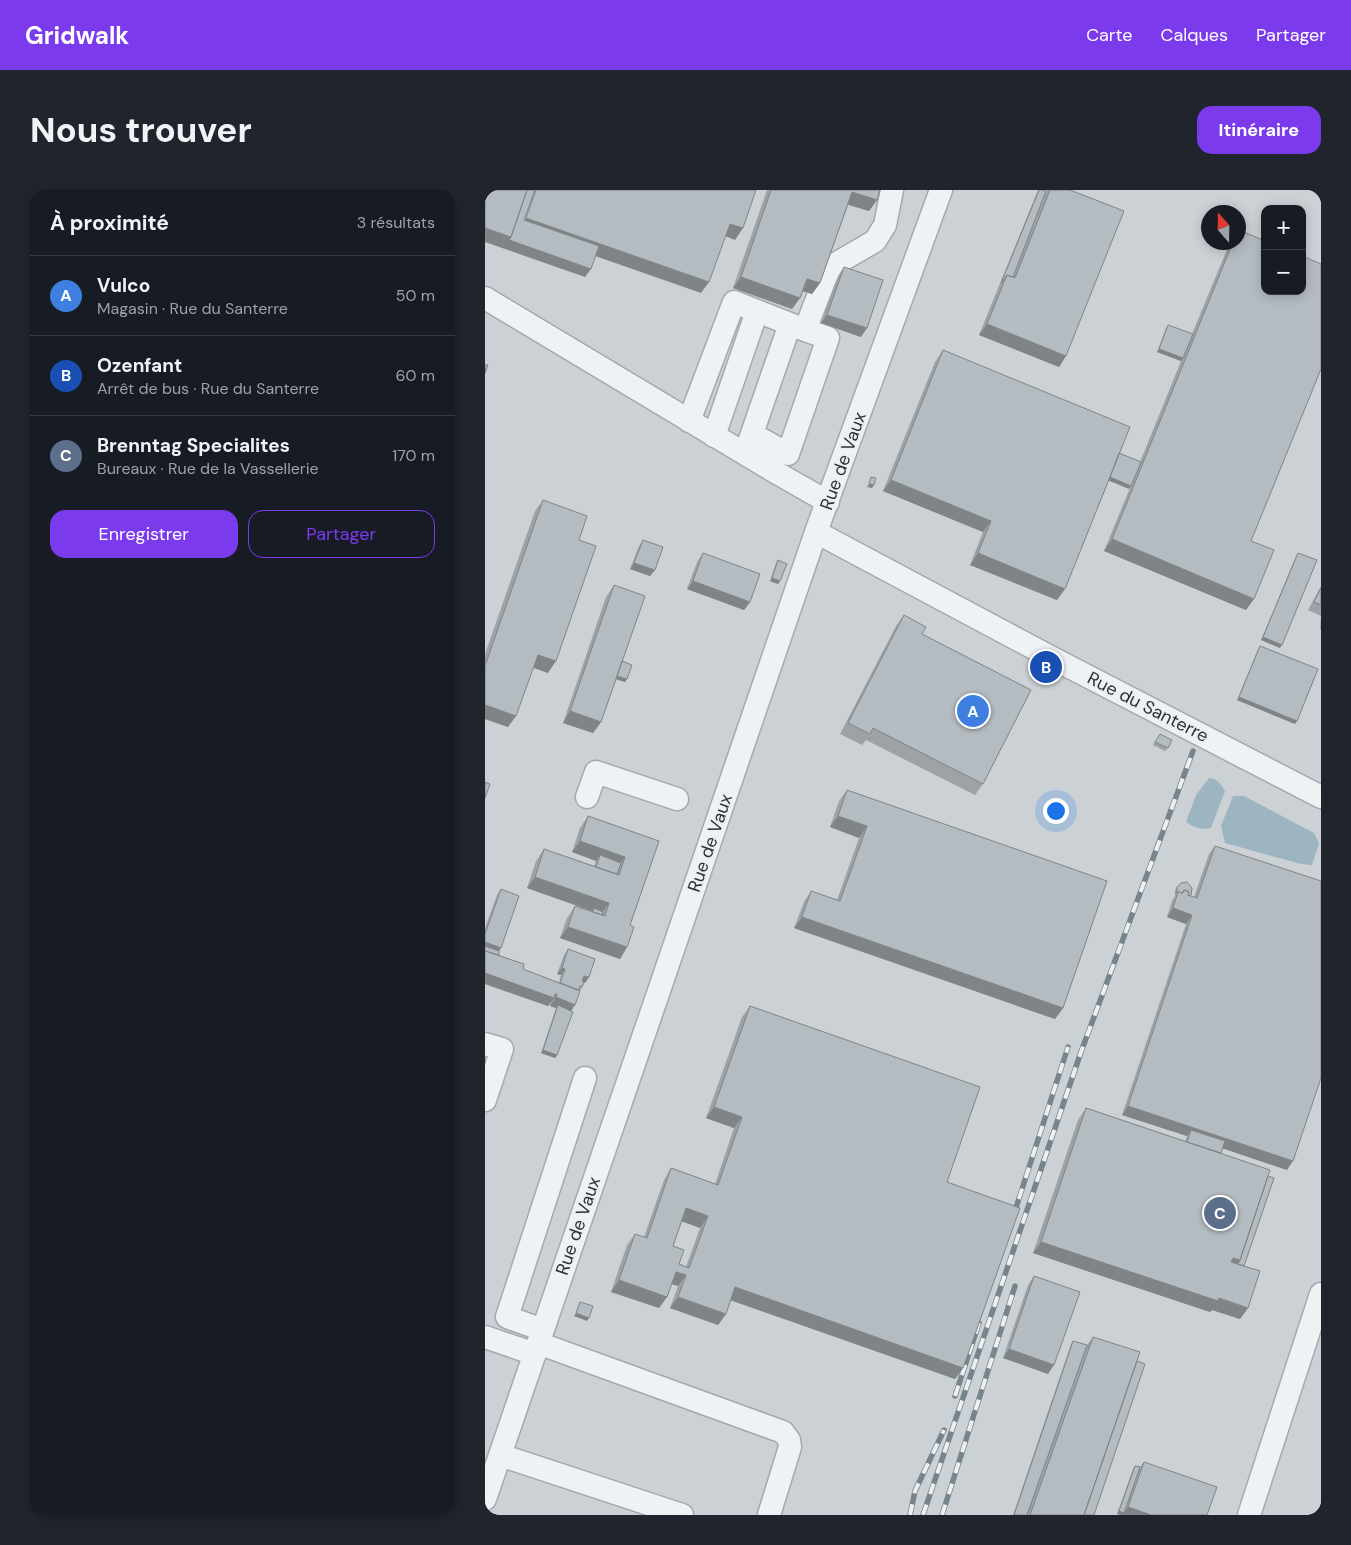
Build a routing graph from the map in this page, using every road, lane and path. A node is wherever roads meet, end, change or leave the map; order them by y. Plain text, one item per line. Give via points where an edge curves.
1 (892, 190) edge
2 (941, 190) edge
3 (485, 298) edge
4 (757, 311) junction
5 (797, 327) junction
6 (689, 420) junction
7 (714, 436) junction
8 (749, 444) junction
9 (828, 502) junction
10 (816, 532) junction
11 (587, 797) dead end
12 (1321, 797) edge
13 (677, 799) dead end
14 (485, 1044) edge
15 (585, 1078) dead end
16 (485, 1100) edge
17 (1321, 1294) edge
18 (485, 1337) edge
19 (539, 1342) junction
20 (500, 1454) junction
21 (485, 1499) edge
22 (682, 1515) edge
23 (769, 1515) edge
24 (1249, 1515) edge

1 - 5 street via 885,225 875,241 837,263
2 - 9 street, Rue de Vaux
3 - 6 street
4 - 5 street
4 - 6 street via 734,302
4 - 7 street
5 - 8 street
5 - 8 street via 828,338 788,454
6 - 7 street
7 - 8 street
8 - 9 street
9 - 10 street, Rue de Vaux
10 - 12 street, Rue du Santerre
10 - 19 street, Rue de Vaux
11 - 13 street via 596,772
14 - 16 street via 502,1049
15 - 19 street via 507,1317
17 - 24 street
18 - 19 street
19 - 20 street, Rue de Vaux
19 - 23 street via 783,1432 790,1447
20 - 21 street, Rue de Vaux
20 - 22 street

